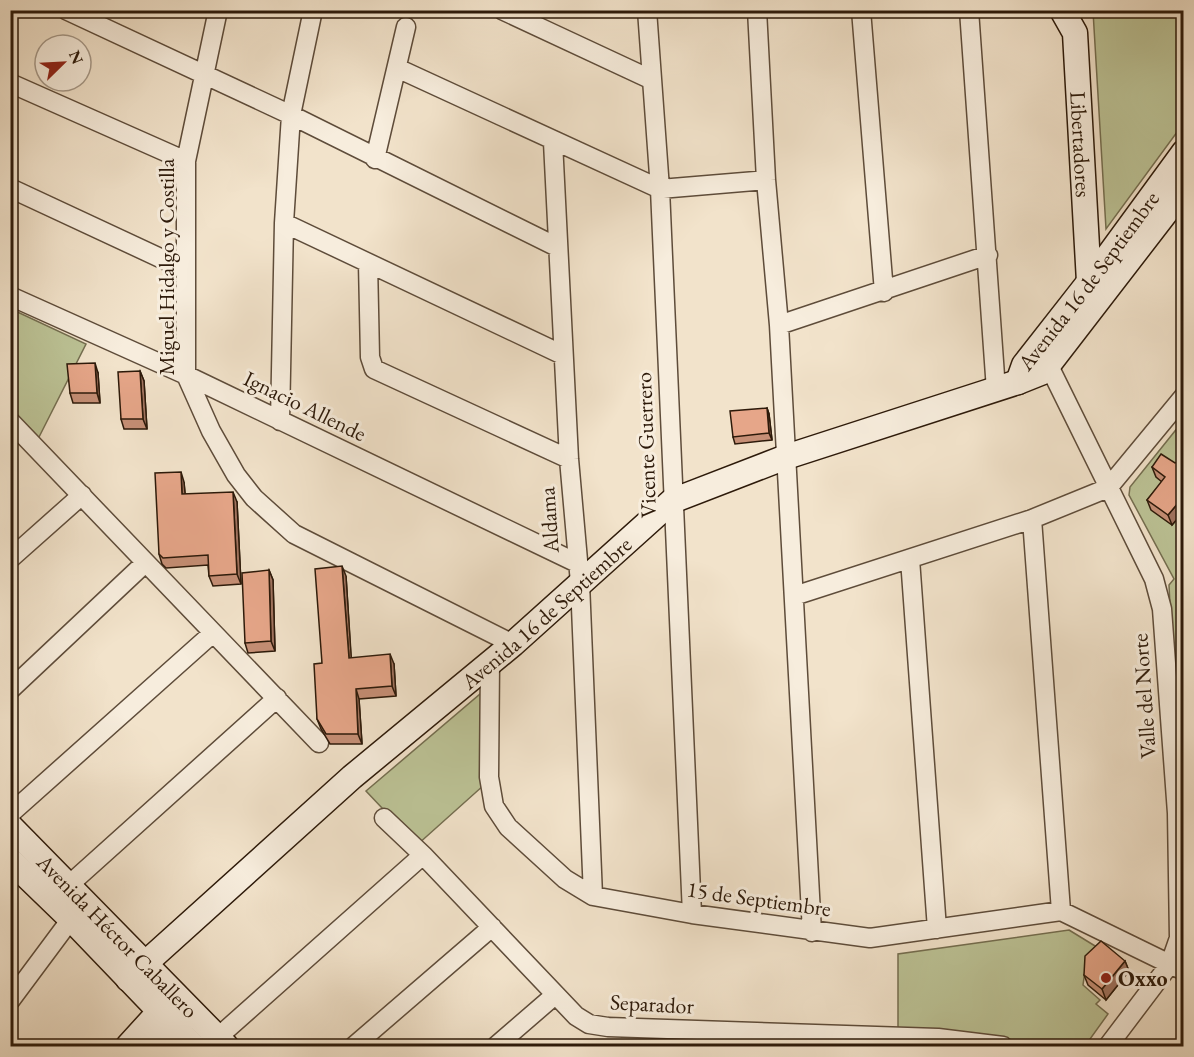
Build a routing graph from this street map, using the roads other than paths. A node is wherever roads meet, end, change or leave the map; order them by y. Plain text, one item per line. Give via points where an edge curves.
1 (66, 10) edge
2 (218, 10) edge
3 (313, 10) edge
4 (502, 10) edge
5 (647, 10) edge
6 (757, 10) edge
7 (861, 10) edge
8 (969, 10) edge
9 (1062, 10) edge
10 (406, 27) dead end
11 (397, 68) junction
12 (204, 76) junction
13 (650, 79) junction
14 (10, 83) edge
15 (291, 116) junction
16 (553, 142) junction
17 (1184, 152) edge
18 (375, 159) junction
19 (186, 161) junction
20 (766, 180) junction
21 (10, 188) edge
22 (660, 189) junction
23 (1184, 189) edge
24 (284, 223) junction
25 (557, 247) junction
26 (988, 255) junction
27 (368, 263) junction
28 (186, 270) junction
29 (1089, 282) junction
30 (884, 292) junction
31 (10, 296) edge
32 (779, 326) junction
33 (563, 355) junction
34 (1042, 358) junction
35 (186, 375) junction
36 (1007, 386) junction
37 (1184, 396) edge
38 (280, 421) junction
39 (12, 426) edge
40 (786, 457) junction
41 (569, 459) junction
42 (1108, 488) junction
43 (82, 495) junction
44 (672, 501) junction
45 (1032, 519) junction
46 (10, 559) edge
47 (910, 559) junction
48 (145, 562) junction
49 (578, 573) junction
50 (794, 596) junction
51 (213, 633) junction
52 (513, 644) junction
53 (490, 662) junction
54 (10, 690) edge
55 (277, 698) junction
56 (319, 743) dead end
57 (10, 814) edge
58 (1180, 815) edge
59 (384, 819) dead end
60 (10, 826) edge
61 (423, 855) junction
62 (10, 860) edge
63 (70, 884) junction
64 (593, 896) junction
65 (1061, 911) junction
66 (692, 914) junction
67 (71, 919) junction
68 (492, 927) junction
69 (937, 929) junction
70 (812, 932) junction
71 (1177, 967) edge
72 (137, 971) junction
73 (555, 994) junction
74 (10, 1001) edge
75 (175, 1017) junction
76 (820, 1041) edge
77 (222, 1042) edge
78 (128, 1047) edge
79 (158, 1047) edge
80 (193, 1047) edge
81 (354, 1047) edge
82 (496, 1047) edge
83 (1003, 1047) edge
84 (1108, 1047) edge

1 - 12 street
2 - 12 street, Miguel Hidalgo y Costilla
3 - 15 street
4 - 13 street
5 - 13 street, Vicente Guerrero
6 - 20 street
7 - 30 street
8 - 26 street
9 - 29 street, Libertadores via 1075,33
10 - 11 street
11 - 16 street
11 - 18 street
12 - 15 street
12 - 19 street, Miguel Hidalgo y Costilla
13 - 22 street, Vicente Guerrero
14 - 19 street
15 - 18 street
15 - 24 street
16 - 22 street
16 - 25 street, Aldama
17 - 29 street, Avenida 16 de Septiembre
18 - 25 street
19 - 28 street, Miguel Hidalgo y Costilla
20 - 22 street
20 - 32 street
21 - 28 street
22 - 44 street, Vicente Guerrero
23 - 34 street, Avenida 16 de Septiembre
24 - 27 street
24 - 38 street
25 - 33 street, Aldama
26 - 30 street
26 - 36 street
27 - 33 street
27 - 41 street via 370,357 374,369
28 - 35 street, Miguel Hidalgo y Costilla
29 - 34 street, Avenida 16 de Septiembre
30 - 32 street
31 - 35 street, Ignacio Allende
32 - 40 street
33 - 41 street, Aldama
34 - 36 street, Avenida 16 de Septiembre via 1024,365
34 - 42 street, Valle del Norte
35 - 38 street, Ignacio Allende
35 - 52 street, Miguel Hidalgo y Costilla via 220,450 272,516 294,534
36 - 40 street, Avenida 16 de Septiembre
37 - 42 street
38 - 49 street, Ignacio Allende
39 - 43 street
40 - 44 street, Avenida 16 de Septiembre
40 - 50 street
41 - 49 street, Aldama
42 - 45 street
42 - 58 street, Valle del Norte via 1160,594
43 - 46 street
43 - 48 street
44 - 49 street, Avenida 16 de Septiembre
44 - 66 street, Vicente Guerrero
45 - 47 street
45 - 65 street
47 - 50 street
47 - 69 street
48 - 51 street
48 - 54 street
49 - 52 street, Avenida 16 de Septiembre
49 - 64 street, Aldama
50 - 70 street
51 - 55 street
51 - 57 street
52 - 53 street, Avenida 16 de Septiembre
53 - 64 street, 15 de Septiembre via 489,777 494,806 508,826 565,879
53 - 72 street, Avenida 16 de Septiembre via 351,777
55 - 56 street
55 - 63 street
58 - 71 street, Valle del Norte
59 - 61 street, Separador
60 - 63 street, Avenida Héctor Caballero
61 - 68 street, Separador
61 - 77 street
62 - 67 street, Avenida Héctor Caballero
63 - 72 street, Avenida Héctor Caballero
64 - 66 street, 15 de Septiembre
65 - 69 street, 15 de Septiembre
65 - 71 street
66 - 70 street, 15 de Septiembre
67 - 72 street, Avenida Héctor Caballero
67 - 74 street
68 - 73 street, Separador
68 - 81 street
69 - 70 street, 15 de Septiembre via 870,938
71 - 84 street, Valle del Norte
72 - 75 street, Avenida Héctor Caballero
72 - 75 street, Avenida Héctor Caballero via 176,994
73 - 76 street, Separador via 583,1021 608,1027
73 - 82 street
75 - 77 street, Avenida Héctor Caballero
75 - 78 street
75 - 79 street
75 - 80 street, Avenida Héctor Caballero
76 - 83 street, Separador via 938,1038

